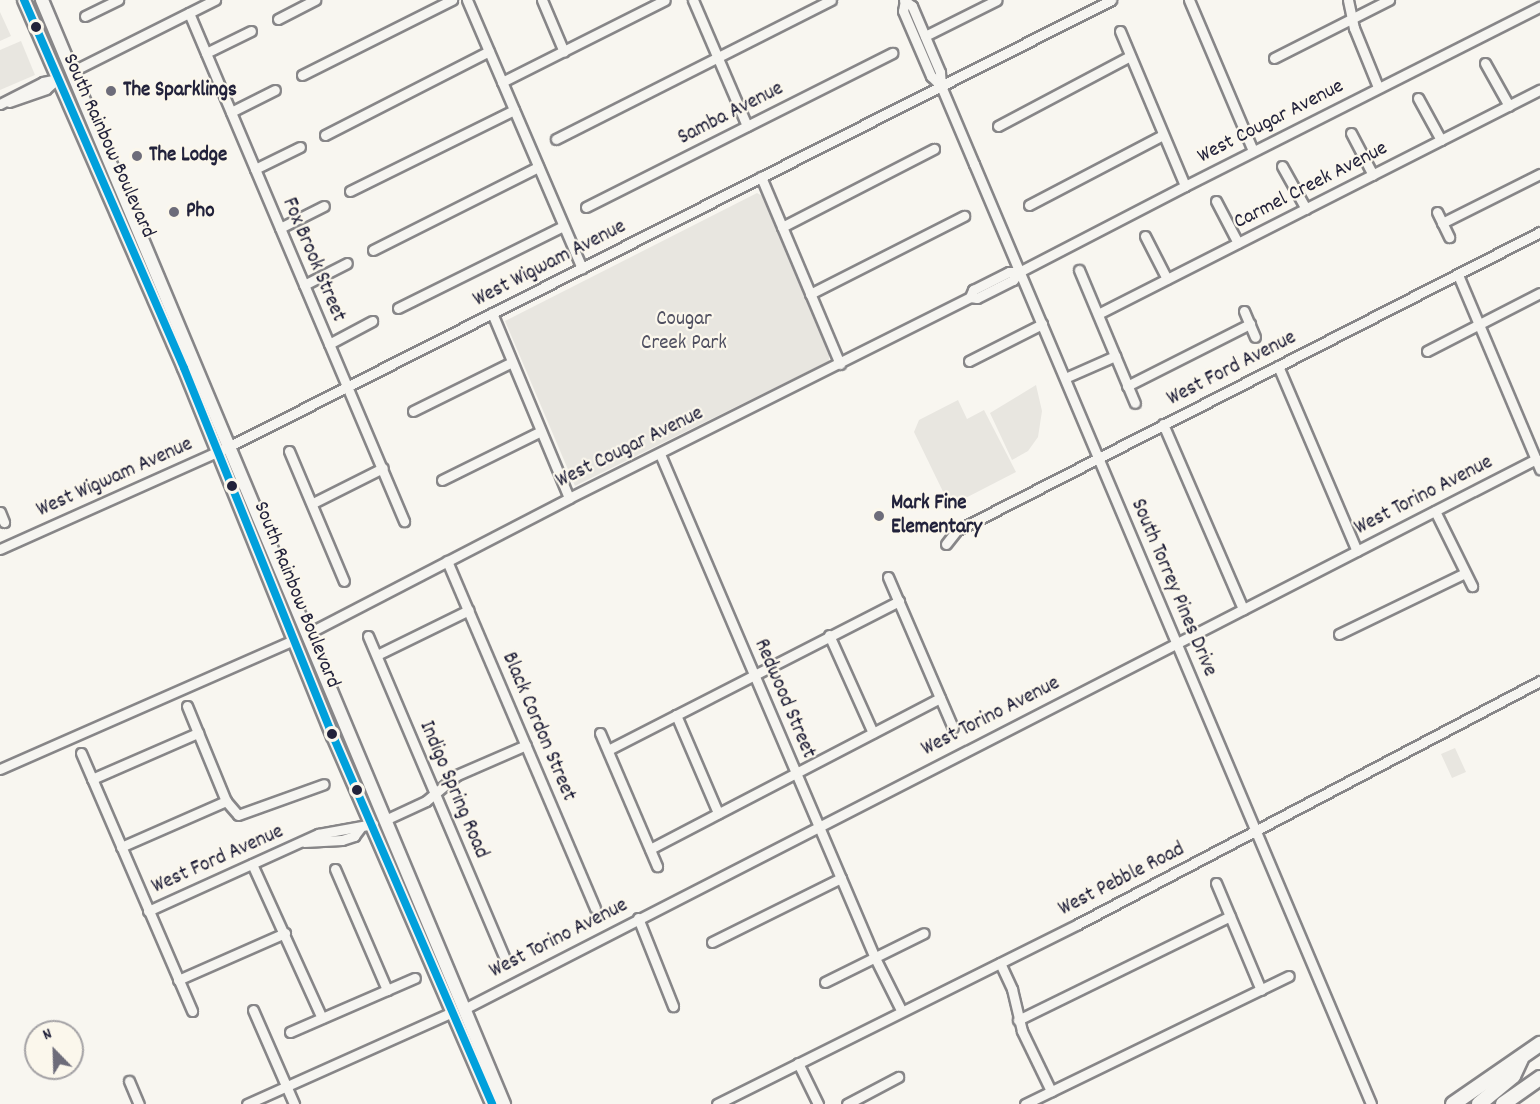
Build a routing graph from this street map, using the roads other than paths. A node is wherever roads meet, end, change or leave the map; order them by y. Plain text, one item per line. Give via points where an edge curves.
1 (24, 0) edge
2 (42, 0) edge
3 (118, 0) edge
4 (215, 0) edge
5 (315, 0) edge
6 (452, 0) edge
7 (467, 0) edge
8 (542, 0) edge
9 (666, 0) edge
10 (693, 0) edge
11 (831, 0) edge
12 (905, 0) edge
13 (997, 0) edge
14 (1111, 0) edge
15 (1189, 0) edge
16 (1348, 0) edge
17 (1389, 0) edge
18 (1540, 6) edge
19 (189, 13) junction
20 (85, 16) dead end
21 (278, 19) dead end
22 (1352, 19) junction
23 (33, 23) junction
24 (251, 31) dead end
25 (1120, 31) dead end
26 (925, 36) junction
27 (489, 51) junction
28 (564, 51) junction
29 (206, 53) junction
30 (892, 53) dead end
31 (1130, 56) junction
32 (717, 58) junction
33 (1274, 58) dead end
34 (1485, 63) dead end
35 (73, 71) junction
36 (302, 75) dead end
37 (57, 79) junction
38 (502, 82) junction
39 (941, 86) junction
40 (1378, 87) junction
41 (275, 90) dead end
42 (1540, 90) edge
43 (1418, 98) dead end
44 (2, 104) edge
45 (1509, 106) junction
46 (514, 110) junction
47 (231, 112) junction
48 (747, 126) junction
49 (998, 126) dead end
50 (97, 130) junction
51 (1351, 133) dead end
52 (325, 135) dead end
53 (1163, 135) junction
54 (556, 139) dead end
55 (1441, 140) junction
56 (300, 147) dead end
57 (934, 150) dead end
58 (1253, 151) junction
59 (538, 166) junction
60 (1282, 166) dead end
61 (255, 169) junction
62 (1540, 174) edge
63 (1373, 175) junction
64 (761, 177) junction
65 (1185, 186) junction
66 (350, 192) dead end
67 (112, 201) junction
68 (1216, 201) dead end
69 (1029, 205) dead end
70 (324, 207) dead end
71 (586, 207) dead end
72 (1306, 209) junction
73 (1437, 212) dead end
74 (964, 216) dead end
75 (1442, 223) junction
76 (563, 226) junction
77 (782, 227) junction
78 (280, 228) junction
79 (1540, 232) edge
80 (1145, 236) dead end
81 (1449, 237) dead end
82 (1238, 243) junction
83 (373, 250) dead end
84 (148, 255) junction
85 (347, 263) dead end
86 (582, 268) junction
87 (1079, 270) dead end
88 (142, 272) junction
89 (1019, 272) junction
90 (1458, 274) junction
91 (1167, 279) junction
92 (304, 285) junction
93 (1540, 293) edge
94 (810, 294) junction
95 (398, 308) dead end
96 (1244, 311) dead end
97 (492, 313) junction
98 (1098, 314) junction
99 (175, 318) junction
100 (372, 321) dead end
101 (1042, 324) junction
102 (1250, 324) junction
103 (1479, 324) junction
104 (1255, 337) dead end
105 (329, 344) junction
106 (1427, 351) dead end
107 (1115, 356) junction
108 (969, 361) dead end
109 (512, 362) junction
110 (840, 364) junction
111 (1278, 366) junction
112 (1065, 378) junction
113 (348, 386) junction
114 (1127, 386) junction
115 (1134, 403) dead end
116 (413, 411) dead end
117 (1163, 424) junction
118 (541, 431) junction
119 (223, 449) junction
120 (289, 451) dead end
121 (660, 454) junction
122 (1098, 457) junction
123 (1538, 464) edge
124 (383, 468) junction
125 (442, 480) dead end
126 (569, 498) junction
127 (313, 503) junction
128 (1436, 511) junction
129 (0, 512) edge
130 (404, 521) dead end
131 (4, 522) dead end
132 (946, 544) dead end
133 (0, 549) edge
134 (1357, 551) junction
135 (447, 561) junction
136 (1465, 573) junction
137 (888, 577) dead end
138 (344, 580) dead end
139 (271, 584) junction
140 (1472, 586) dead end
141 (899, 601) junction
142 (1243, 609) junction
143 (469, 610) junction
144 (307, 634) junction
145 (1339, 634) dead end
146 (830, 635) junction
147 (368, 636) dead end
148 (294, 640) junction
149 (1176, 643) junction
150 (377, 655) junction
151 (754, 675) junction
152 (1540, 681) edge
153 (332, 694) junction
154 (940, 698) junction
155 (187, 706) dead end
156 (676, 715) junction
157 (953, 728) dead end
158 (198, 733) junction
159 (600, 733) dead end
160 (873, 733) junction
161 (526, 745) junction
162 (608, 750) junction
163 (81, 753) dead end
164 (0, 769) edge
165 (796, 774) junction
166 (92, 779) junction
167 (324, 784) dead end
168 (435, 796) junction
169 (226, 801) junction
170 (718, 813) junction
171 (379, 822) junction
172 (818, 825) junction
173 (1256, 831) junction
174 (121, 847) junction
175 (650, 849) junction
176 (252, 864) junction
177 (657, 866) dead end
178 (335, 869) dead end
179 (841, 878) junction
180 (1216, 883) dead end
181 (595, 908) dead end
182 (148, 911) junction
183 (1230, 916) junction
184 (638, 918) junction
185 (285, 933) junction
186 (924, 933) dead end
187 (712, 942) dead end
188 (505, 958) dead end
189 (875, 958) junction
190 (999, 963) junction
191 (1289, 976) dead end
192 (415, 978) dead end
193 (178, 980) junction
194 (825, 982) dead end
195 (387, 990) junction
196 (1261, 990) junction
197 (673, 1006) dead end
198 (253, 1010) dead end
199 (901, 1010) junction
200 (192, 1011) dead end
201 (459, 1011) junction
202 (322, 1018) junction
203 (1018, 1020) junction
204 (290, 1032) dead end
205 (1540, 1044) edge
206 (1522, 1057) junction
207 (798, 1063) junction
208 (898, 1077) dead end
209 (1540, 1078) edge
210 (129, 1081) dead end
211 (286, 1086) junction
212 (1051, 1091) junction
213 (139, 1104) edge
214 (247, 1104) edge
215 (294, 1104) edge
216 (492, 1104) edge
217 (504, 1104) edge
218 (717, 1104) edge
219 (818, 1104) edge
220 (847, 1104) edge
221 (1025, 1104) edge
222 (1371, 1104) edge
223 (1454, 1104) edge
224 (1479, 1104) edge
225 (1503, 1104) edge

1 - 23 main road, South Rainbow Boulevard
2 - 35 main road, South Rainbow Boulevard
3 - 20 street
4 - 19 street
5 - 21 street
6 - 36 street
7 - 27 street
8 - 28 street
9 - 28 street
10 - 32 street
11 - 32 street
12 - 26 street, South Torrey Pines Drive via 912,6
12 - 39 street, South Torrey Pines Drive via 903,10 927,68
13 - 26 street
14 - 39 street, West Wigwam Avenue
15 - 58 street
16 - 22 street
17 - 22 street
18 - 40 street, West Cougar Avenue
19 - 29 street, Fox Brook Street
19 - 35 street
22 - 33 street
22 - 40 street
23 - 35 main road via 61,66
23 - 37 main road, South Rainbow Boulevard
24 - 29 street
25 - 31 street
26 - 39 street, South Torrey Pines Drive via 940,72
27 - 38 street
27 - 52 street
28 - 38 street
29 - 47 street, Fox Brook Street
30 - 48 street, Samba Avenue
31 - 49 street
31 - 53 street
32 - 48 street
32 - 54 street
34 - 45 street
35 - 50 main road, South Rainbow Boulevard
37 - 44 street via 45,81
37 - 50 main road via 65,83 78,108
37 - 67 main road, South Rainbow Boulevard
38 - 46 street
39 - 64 street, West Wigwam Avenue
39 - 89 street, South Torrey Pines Drive
40 - 58 street, West Cougar Avenue
41 - 47 street
42 - 45 street, Carmel Creek Avenue
43 - 55 street
45 - 55 street, Carmel Creek Avenue
46 - 59 street
46 - 66 street
47 - 61 street, Fox Brook Street
48 - 71 street, Samba Avenue
50 - 84 main road, South Rainbow Boulevard
51 - 63 street
53 - 65 street
53 - 69 street
55 - 63 street, Carmel Creek Avenue
56 - 61 street
57 - 77 street
58 - 65 street, West Cougar Avenue
59 - 76 street
59 - 83 street
60 - 72 street
61 - 78 street, Fox Brook Street
62 - 75 street
63 - 72 street, Carmel Creek Avenue
64 - 77 street
64 - 86 street, West Wigwam Avenue
65 - 89 street, West Cougar Avenue
67 - 84 main road via 136,246
67 - 88 main road, South Rainbow Boulevard
68 - 82 street
70 - 78 street
72 - 82 street, Carmel Creek Avenue
73 - 75 street
74 - 94 street
75 - 81 street
76 - 86 street
76 - 95 street
77 - 94 street
78 - 92 street, Fox Brook Street
79 - 90 street, West Ford Avenue
80 - 91 street
82 - 91 street, Carmel Creek Avenue
84 - 99 main road, South Rainbow Boulevard
85 - 92 street
86 - 97 street, West Wigwam Avenue
87 - 98 street
88 - 99 main road via 148,274 158,297
88 - 119 main road, South Rainbow Boulevard
89 - 101 street, South Torrey Pines Drive
89 - 110 street, West Cougar Avenue via 1009,272 973,290 970,297
90 - 103 street
90 - 111 street, West Ford Avenue
91 - 98 street, Carmel Creek Avenue
92 - 105 street, Fox Brook Street
93 - 103 street
94 - 110 street
96 - 102 street
97 - 109 street
97 - 113 street, West Wigwam Avenue
98 - 107 street
99 - 119 main road, South Rainbow Boulevard
100 - 105 street
101 - 108 street
101 - 112 street, South Torrey Pines Drive
102 - 104 street
102 - 114 street
103 - 106 street
103 - 123 street
105 - 113 street, Fox Brook Street
107 - 112 street
107 - 114 street
109 - 116 street
109 - 118 street
110 - 121 street, West Cougar Avenue
111 - 117 street, West Ford Avenue
111 - 134 street
112 - 122 street, South Torrey Pines Drive
113 - 119 street, West Wigwam Avenue
113 - 124 street, Fox Brook Street
114 - 115 street
117 - 122 street, West Ford Avenue
117 - 142 street
118 - 125 street
118 - 126 street
119 - 133 street, West Wigwam Avenue
119 - 139 main road, South Rainbow Boulevard
119 - 144 main road, South Rainbow Boulevard
120 - 127 street
121 - 126 street, West Cougar Avenue
121 - 151 street, Redwood Street
122 - 132 street, West Ford Avenue via 956,531
122 - 149 street, South Torrey Pines Drive
123 - 128 street, West Torino Avenue
124 - 127 street
124 - 130 street, Fox Brook Street
126 - 135 street, West Cougar Avenue
127 - 138 street
128 - 134 street, West Torino Avenue
128 - 136 street
129 - 131 street
134 - 142 street, West Torino Avenue
135 - 143 street, Black Cordon Street
135 - 144 street, West Cougar Avenue
136 - 140 street
136 - 145 street
137 - 141 street
139 - 144 main road via 283,595 300,631
139 - 148 main road, South Rainbow Boulevard
141 - 146 street
141 - 154 street
142 - 149 street, West Torino Avenue
143 - 150 street
143 - 161 street, Black Cordon Street
144 - 153 main road, South Rainbow Boulevard
146 - 151 street
146 - 160 street
147 - 150 street, Indigo Spring Road
148 - 153 main road via 306,649 323,687
148 - 164 street
148 - 171 main road, South Rainbow Boulevard via 352,777
149 - 172 street, West Torino Avenue
149 - 173 street, South Torrey Pines Drive
150 - 168 street, Indigo Spring Road
151 - 156 street
151 - 165 street, Redwood Street
152 - 173 street, West Pebble Road
153 - 171 main road, South Rainbow Boulevard
154 - 157 street
154 - 160 street
155 - 158 street
156 - 162 street
156 - 170 street
158 - 166 street
158 - 169 street
159 - 162 street
160 - 165 street
161 - 168 street, West Ford Avenue via 457,775
161 - 181 street, Black Cordon Street
162 - 175 street
163 - 166 street
165 - 170 street
165 - 172 street, Redwood Street
166 - 174 street
167 - 169 street via 238,814
168 - 171 street, West Ford Avenue
168 - 188 street, Indigo Spring Road
169 - 174 street
170 - 175 street
171 - 176 street, West Ford Avenue via 318,834
171 - 201 main road via 394,858 408,876
171 - 201 main road, South Rainbow Boulevard via 437,974 446,980
172 - 179 street, Redwood Street
172 - 184 street, West Torino Avenue
173 - 190 street, West Pebble Road
173 - 222 street, South Torrey Pines Drive
174 - 182 street
175 - 177 street
176 - 182 street, West Ford Avenue
176 - 185 street
178 - 195 street
179 - 187 street
179 - 189 street, Redwood Street
180 - 183 street
182 - 193 street
183 - 196 street
183 - 203 street
184 - 197 street
184 - 201 street, West Torino Avenue
185 - 193 street
185 - 202 street
186 - 189 street
189 - 194 street
189 - 199 street, Redwood Street
190 - 199 street, West Pebble Road
190 - 203 street
191 - 196 street
192 - 195 street
193 - 200 street
195 - 202 street
196 - 212 street
198 - 211 street
199 - 207 street, West Pebble Road
201 - 211 street, West Torino Avenue
201 - 216 main road
201 - 217 main road
202 - 204 street
203 - 212 street
205 - 206 highway
206 - 223 highway
206 - 224 highway via 1513,1076
207 - 218 street, West Pebble Road
207 - 219 street
208 - 220 street
209 - 225 highway
210 - 213 street
211 - 214 street, West Torino Avenue
211 - 215 street
212 - 221 street

